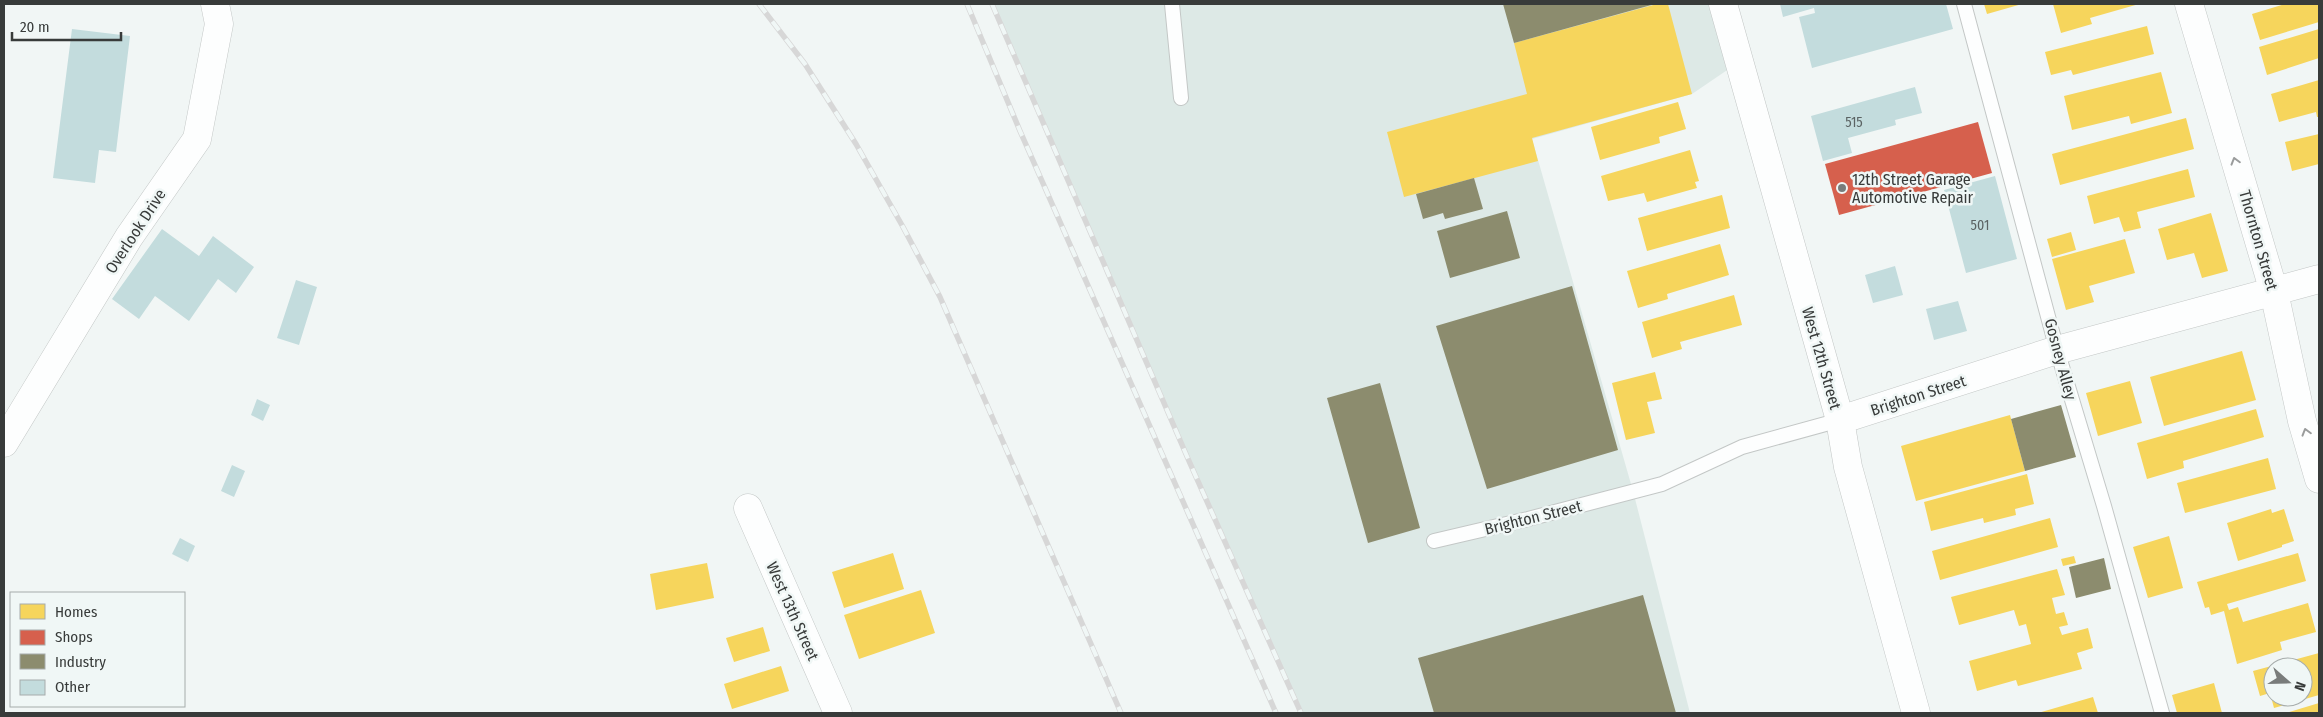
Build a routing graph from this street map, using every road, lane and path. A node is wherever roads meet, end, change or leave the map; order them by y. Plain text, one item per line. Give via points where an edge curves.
1 (215, 4) edge
2 (1172, 4) edge
3 (1723, 4) edge
4 (1964, 4) edge
5 (2189, 4) edge
6 (1181, 98) dead end
7 (2319, 279) edge
8 (2274, 292) junction
9 (2057, 350) junction
10 (1840, 420) junction
11 (4, 443) edge
12 (2319, 479) edge
13 (748, 508) dead end
14 (1434, 541) dead end
15 (838, 713) edge
16 (1916, 713) edge
17 (2162, 713) edge

1 - 11 street, Overlook Drive via 219,24 197,139 129,236
2 - 6 lane
3 - 10 street, West 12th Street
4 - 9 lane, Gosney Alley
8 -> 5 street, Thornton Street
7 - 8 street, Brighton Street
8 - 9 street, Brighton Street
12 -> 8 street, Thornton Street via 2302,421
9 - 10 street, Brighton Street
9 - 17 lane, Gosney Alley
10 - 14 lane, Brighton Street via 1742,447 1662,484
10 - 16 street, West 12th Street via 1848,467
13 - 15 street, West 13th Street

